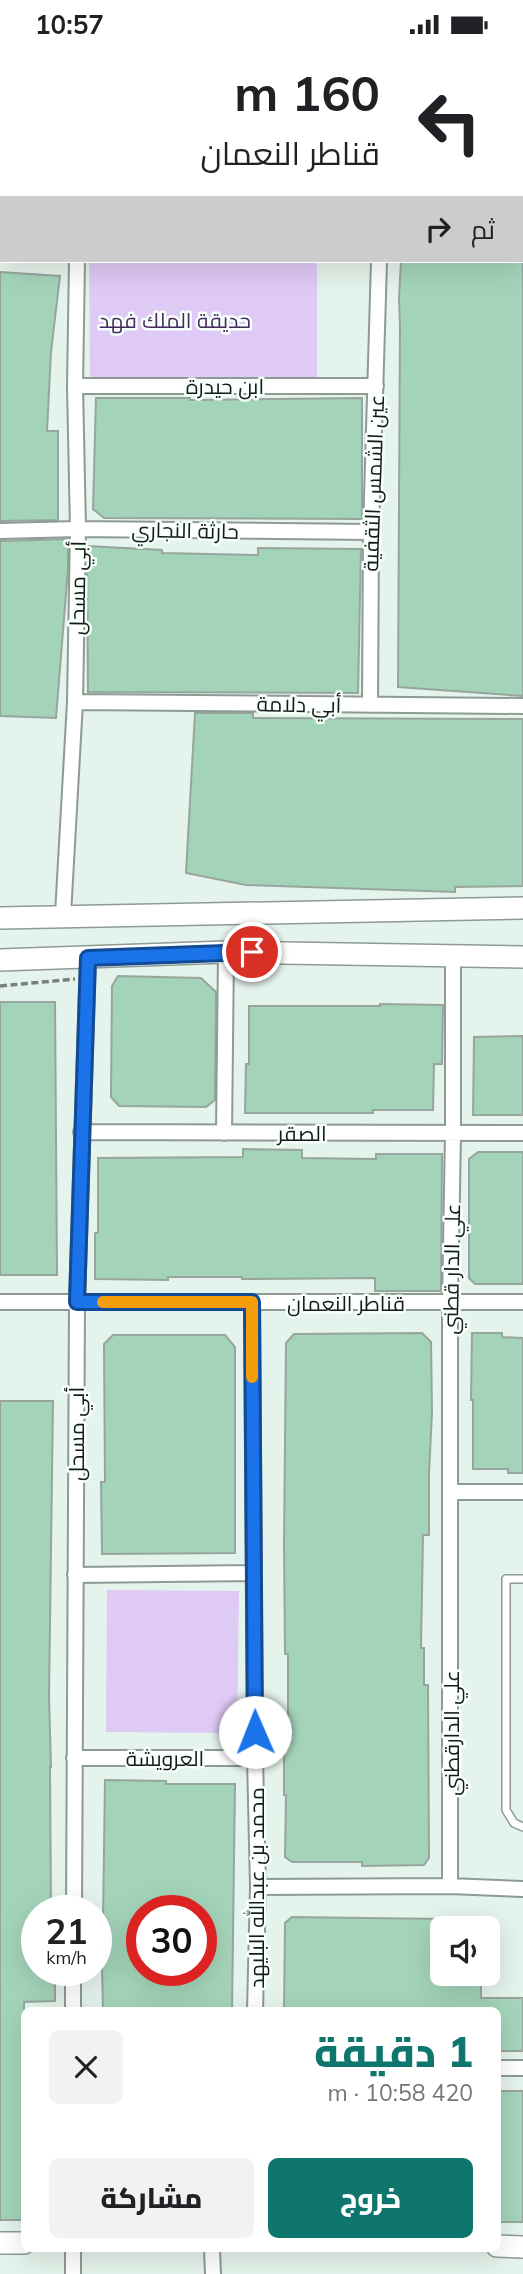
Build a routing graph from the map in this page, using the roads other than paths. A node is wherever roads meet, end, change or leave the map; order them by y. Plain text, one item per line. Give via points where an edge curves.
1 (77, 263) edge
2 (379, 263) edge
3 (75, 386) junction
4 (376, 386) junction
5 (78, 529) junction
6 (0, 531) edge
7 (371, 532) junction
8 (75, 702) junction
9 (370, 705) junction
10 (523, 706) edge
11 (523, 908) edge
12 (63, 915) junction
13 (0, 918) edge
14 (226, 952) junction
15 (453, 957) junction
16 (523, 957) edge
17 (0, 960) edge
18 (88, 968) junction
19 (81, 1132) junction
20 (224, 1133) junction
21 (523, 1133) edge
22 (453, 1134) junction
23 (0, 1302) edge
24 (77, 1302) junction
25 (252, 1302) junction
26 (523, 1302) edge
27 (450, 1303) junction
28 (450, 1492) junction
29 (523, 1492) edge
30 (254, 1573) junction
31 (75, 1575) junction
32 (523, 1579) edge
33 (451, 1580) joint
34 (74, 1758) junction
35 (255, 1758) junction
36 (523, 1826) edge
37 (258, 1887) junction
38 (450, 1887) junction
39 (523, 1889) edge
40 (74, 1895) edge
41 (73, 1986) edge
42 (73, 2007) edge
43 (255, 2007) edge
44 (501, 2068) edge
45 (523, 2068) edge
46 (0, 2243) edge
47 (21, 2243) edge
48 (501, 2246) edge
49 (523, 2246) edge
50 (73, 2252) edge
51 (212, 2252) edge
52 (73, 2274) edge
53 (213, 2274) edge

1 - 3 street, أبي مسحل
2 - 4 street, عين الشمس الثقفية
3 - 4 street, ابن حيدرة
3 - 5 street, أبي مسحل
4 - 7 street, عين الشمس الثقفية
5 - 6 street, حارثة النجاري
5 - 7 street, حارثة النجاري
5 - 8 street, أبي مسحل
7 - 9 street, عين الشمس الثقفية
8 - 9 street, أبي دلامة
8 - 12 street, أبي مسحل
9 - 10 street, أبي دلامة
11 - 12 street
12 - 13 street
14 - 15 street
14 - 18 street
14 - 20 street
15 - 16 street
15 - 22 street, علي الدار قطني
17 - 18 street
18 - 19 street, أبي مسحل
19 - 20 street, الصقر
19 - 24 street, أبي مسحل
20 - 22 street, الصقر
21 - 22 street, الصقر
22 - 27 street, علي الدار قطني
23 - 24 street, قناطر النعمان
24 - 25 street, قناطر النعمان
24 - 31 street, أبي مسحل
25 - 27 street, قناطر النعمان
25 - 30 street, محمد بن عبدالله البليهد
26 - 27 street, قناطر النعمان
27 - 28 street, علي الدار قطني
28 - 29 street
28 - 33 street, علي الدار قطني
30 - 31 street
30 - 35 street, محمد بن عبدالله البليهد
31 - 34 street, أبي مسحل
32 - 36 lane via 506,1579 505,1635 506,1810 514,1823
33 - 38 street, علي الدارقطني
34 - 35 street, العرويشة
34 - 40 street, أبي مسحل
35 - 37 street, محمد بن عبدالله البليهد
37 - 38 street
37 - 43 street, محمد بن عبدالله البليهد
38 - 39 street
41 - 42 street
44 - 45 street
46 - 47 street
48 - 49 street
50 - 52 street
51 - 53 street

